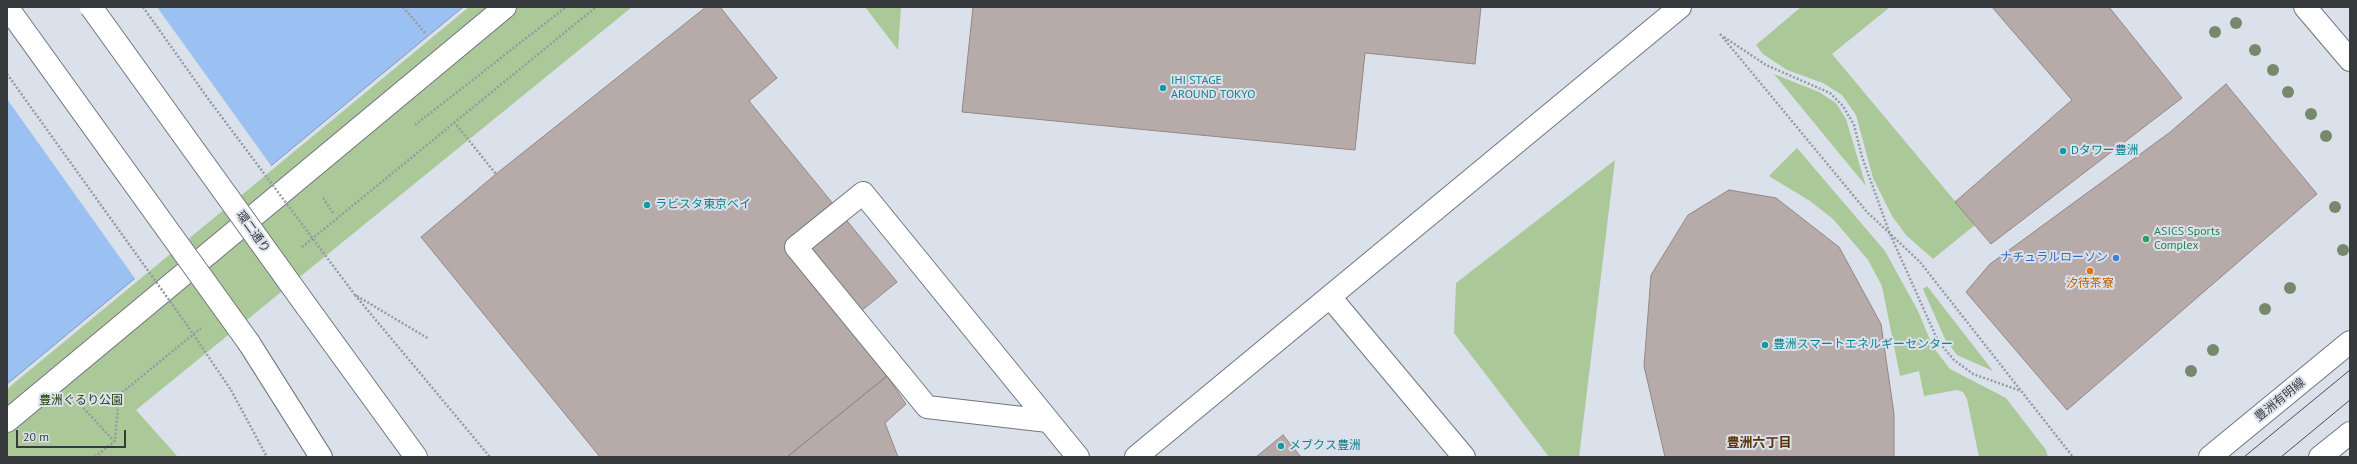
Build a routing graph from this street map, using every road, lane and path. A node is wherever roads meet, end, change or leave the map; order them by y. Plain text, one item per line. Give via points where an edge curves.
1 (91, 7) edge
2 (143, 7) edge
3 (505, 7) edge
4 (596, 7) edge
5 (1680, 7) edge
6 (2304, 7) edge
7 (7, 8) edge
8 (2350, 60) edge
9 (7, 74) edge
10 (454, 122) junction
11 (496, 174) dead end
12 (322, 198) dead end
13 (334, 214) dead end
14 (1890, 234) junction
15 (298, 250) dead end
16 (355, 295) junction
17 (1330, 297) junction
18 (206, 323) dead end
19 (429, 339) dead end
20 (2350, 342) edge
21 (2022, 391) junction
22 (75, 399) dead end
23 (7, 421) edge
24 (1048, 421) junction
25 (2350, 433) edge
26 (115, 441) junction
27 (95, 457) edge
28 (267, 457) edge
29 (320, 457) edge
30 (416, 457) edge
31 (490, 457) edge
32 (1078, 457) edge
33 (1136, 457) edge
34 (1464, 457) edge
35 (2073, 457) edge
36 (2210, 457) edge
37 (2320, 457) edge

1 - 30 street, 環二通り, bridge
2 - 16 path, bridge via 208,100
3 - 23 street
4 - 10 path
5 - 17 street
6 - 8 street
7 - 29 street, bridge via 250,343
9 - 28 path, bridge via 187,325 231,390
10 - 11 path
10 - 15 path
12 - 13 path
14 - 14 path via 1867,212 1720,34 1766,65 1830,93 1843,106 1854,125 1862,157
14 - 21 path via 1920,262
14 - 21 path via 1938,341 1954,360 1973,374
16 - 19 path
16 - 31 path
17 - 33 street
17 - 34 street
18 - 26 path via 119,394
20 - 36 street, 豊洲有明線
21 - 35 path
22 - 26 path
24 - 24 street via 927,407 796,247 863,193
24 - 32 street
25 - 37 street
26 - 27 path

